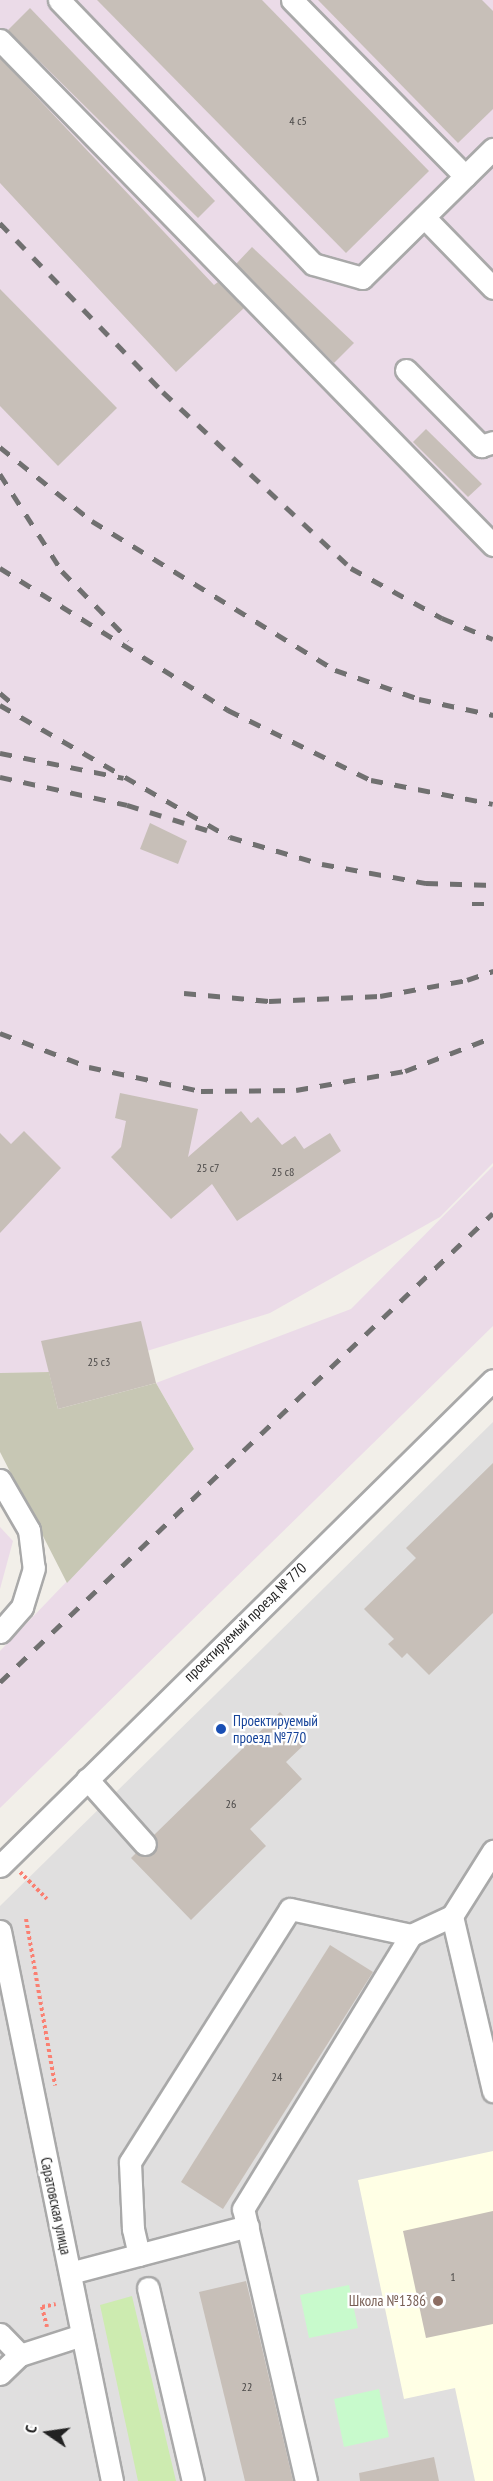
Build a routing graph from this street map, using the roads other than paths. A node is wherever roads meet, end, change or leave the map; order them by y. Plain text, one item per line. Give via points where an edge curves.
1 (59, 0) edge
2 (292, 0) edge
3 (0, 40) edge
4 (492, 151) edge
5 (465, 176) junction
6 (424, 217) junction
7 (493, 288) edge
8 (406, 370) dead end
9 (493, 442) edge
10 (493, 544) edge
11 (493, 1380) edge
12 (0, 1480) edge
13 (0, 1632) edge
14 (87, 1779) junction
15 (145, 1844) dead end
16 (493, 1851) edge
17 (0, 1866) edge
18 (452, 1916) junction
19 (0, 1930) edge
20 (411, 1935) junction
21 (493, 2091) edge
22 (248, 2226) junction
23 (140, 2255) junction
24 (69, 2273) junction
25 (148, 2288) dead end
26 (0, 2334) edge
27 (82, 2335) junction
28 (20, 2355) junction
29 (0, 2374) edge
30 (112, 2481) edge
31 (193, 2481) edge
32 (306, 2481) edge

1 - 6 street via 313,264 362,278
2 - 5 street
3 - 10 street
4 - 5 street
5 - 6 street
6 - 7 street
8 - 9 street via 481,446
11 - 14 street, проектируемый проезд № 770
12 - 13 street via 29,1530 34,1568 22,1607
14 - 15 street
14 - 17 street, проектируемый проезд № 770
16 - 18 street
18 - 20 street
18 - 21 street
19 - 24 street, Саратовская улица
20 - 22 street via 243,2208
20 - 23 street via 291,1909 130,2162 133,2229
22 - 23 street
22 - 32 street
23 - 24 street
24 - 27 street, Саратовская улица
25 - 31 street
26 - 28 street
27 - 28 street
27 - 30 street, Саратовская улица
28 - 29 street

